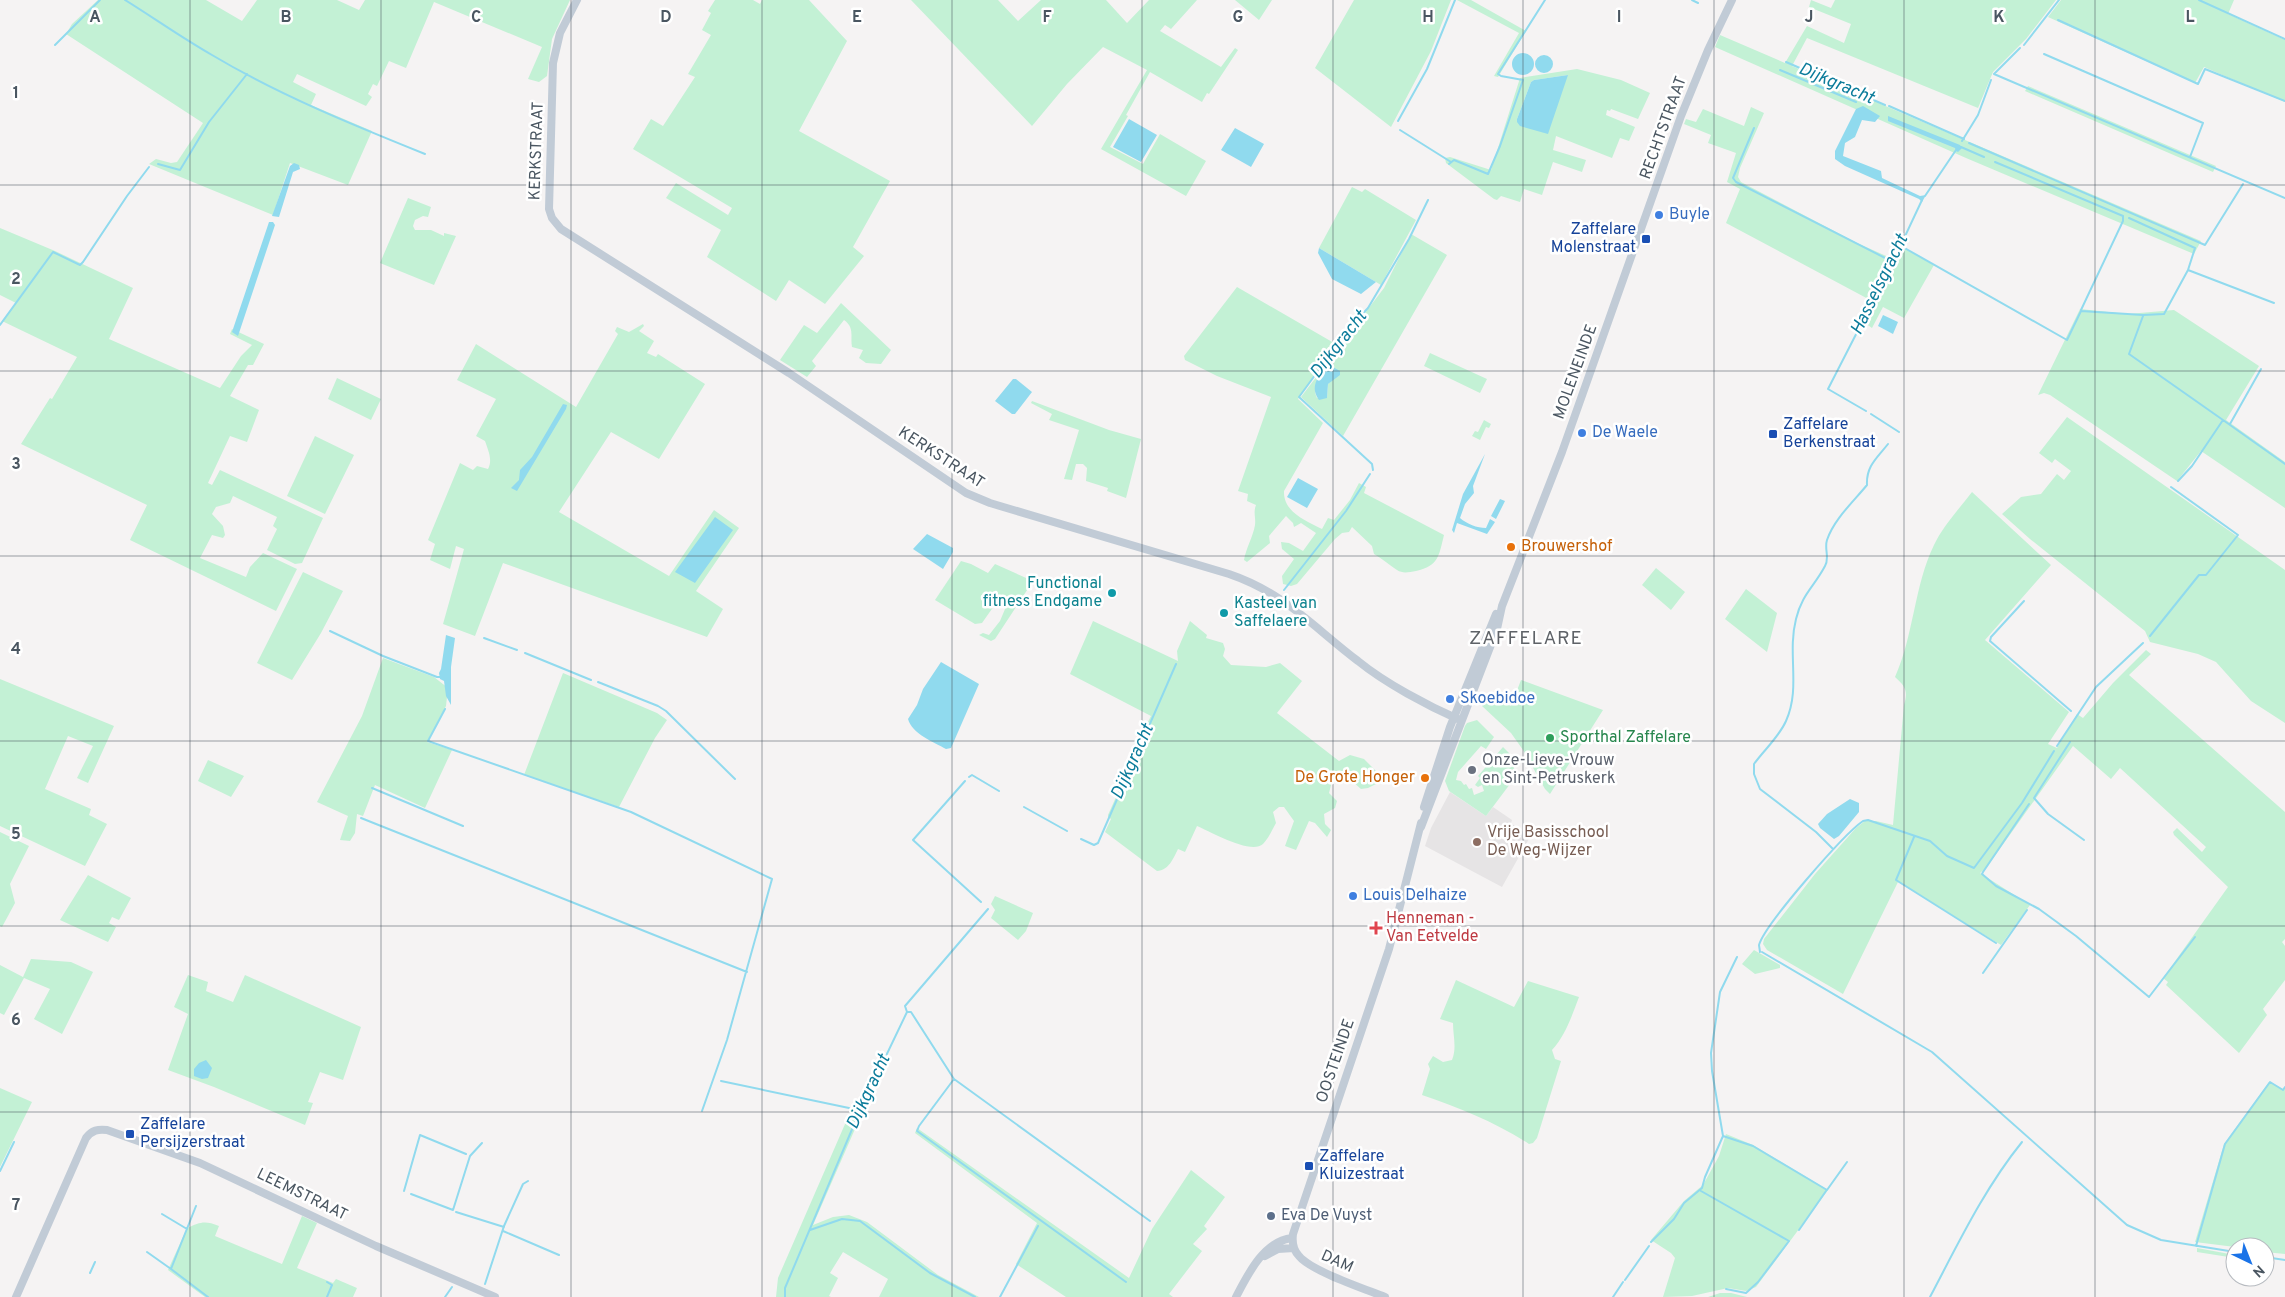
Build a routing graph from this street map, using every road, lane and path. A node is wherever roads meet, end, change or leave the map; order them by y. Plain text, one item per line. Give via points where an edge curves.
1 (577, 0) edge
2 (1732, 0) edge
3 (1629, 268) joint
4 (1457, 719) junction
5 (1292, 1238) junction
6 (1294, 1248) junction
7 (1262, 1258) junction
8 (16, 1297) edge
9 (495, 1297) edge
10 (1236, 1297) edge
11 (1385, 1297) edge

1 - 4 main road, KERKSTRAAT via 556,46 553,86 549,209 560,229 789,373 966,493 1253,583 1290,604 1376,674
2 - 3 main road, RECHTSTRAAT via 1681,116
3 - 4 main road, MOLENEINDE via 1550,485
4 - 5 main road, OOSTEINDE via 1427,793 1389,949
5 - 6 main road
5 - 7 main road via 1275,1242
6 - 7 main road via 1278,1249
6 - 11 main road, DAM via 1301,1259 1311,1265
7 - 10 main road
8 - 9 main road, LEEMSTRAAT via 86,1138 94,1131 107,1130 183,1156 376,1246

